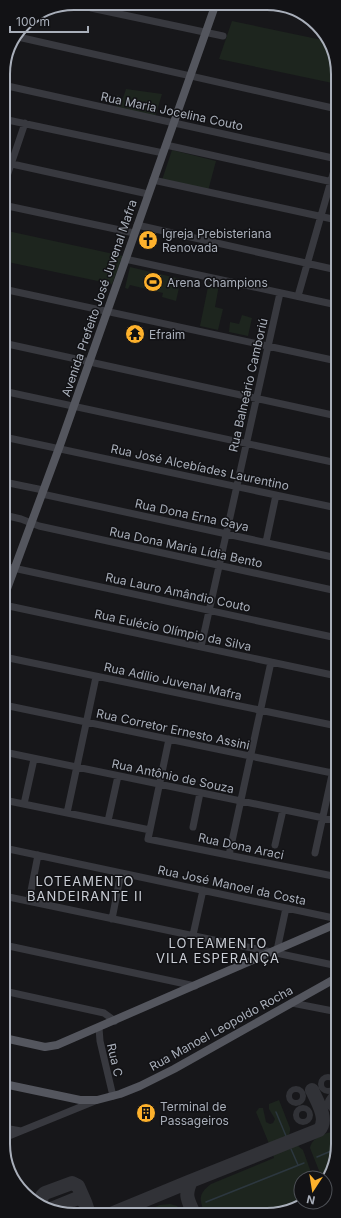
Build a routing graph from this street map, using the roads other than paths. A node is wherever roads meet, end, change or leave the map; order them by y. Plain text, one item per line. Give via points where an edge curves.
1 (100, 10) edge
2 (213, 10) edge
3 (205, 32) junction
4 (223, 36) dead end
5 (21, 38) edge
6 (190, 76) junction
7 (10, 87) edge
8 (331, 108) edge
9 (10, 120) edge
10 (25, 123) junction
11 (173, 123) junction
12 (164, 149) junction
13 (331, 158) edge
14 (12, 164) junction
15 (10, 169) edge
16 (153, 180) junction
17 (331, 181) edge
18 (331, 190) edge
19 (148, 194) junction
20 (10, 206) edge
21 (320, 217) junction
22 (331, 219) edge
23 (137, 225) junction
24 (134, 233) junction
25 (125, 259) junction
26 (307, 263) junction
27 (331, 269) edge
28 (10, 290) edge
29 (280, 292) junction
30 (298, 296) junction
31 (331, 304) edge
32 (107, 311) junction
33 (10, 345) edge
34 (268, 346) junction
35 (331, 360) edge
36 (89, 362) junction
37 (10, 391) edge
38 (256, 398) junction
39 (74, 406) junction
40 (331, 415) edge
41 (10, 438) edge
42 (246, 443) junction
43 (59, 448) junction
44 (331, 462) edge
45 (10, 484) edge
46 (237, 486) junction
47 (43, 492) junction
48 (276, 494) junction
49 (331, 507) edge
50 (10, 516) edge
51 (31, 523) junction
52 (226, 534) junction
53 (266, 542) junction
54 (331, 557) edge
55 (219, 565) junction
56 (10, 567) edge
57 (14, 568) junction
58 (10, 580) edge
59 (331, 590) edge
60 (10, 606) edge
61 (209, 610) junction
62 (331, 637) edge
63 (201, 647) junction
64 (10, 658) edge
65 (271, 662) junction
66 (331, 675) edge
67 (96, 677) junction
68 (10, 706) edge
69 (260, 710) junction
70 (86, 722) junction
71 (331, 725) edge
72 (169, 739) junction
73 (10, 753) edge
74 (251, 756) junction
75 (34, 758) junction
76 (77, 767) junction
77 (331, 772) edge
78 (118, 776) junction
79 (160, 784) junction
80 (331, 788) edge
81 (200, 793) junction
82 (10, 801) edge
83 (241, 801) junction
84 (24, 804) junction
85 (283, 810) junction
86 (67, 813) junction
87 (323, 818) junction
88 (331, 820) edge
89 (108, 821) junction
90 (193, 827) dead end
91 (150, 830) junction
92 (275, 845) dead end
93 (10, 849) edge
94 (316, 853) dead end
95 (38, 855) junction
96 (229, 855) junction
97 (121, 873) junction
98 (331, 876) edge
99 (203, 890) junction
100 (10, 897) edge
101 (29, 901) junction
102 (286, 908) junction
103 (331, 918) edge
104 (112, 919) junction
105 (331, 926) edge
106 (192, 936) junction
107 (10, 946) edge
108 (274, 951) junction
109 (331, 964) edge
110 (331, 981) edge
111 (195, 986) junction
112 (10, 992) edge
113 (292, 1003) junction
114 (331, 1011) edge
115 (115, 1021) junction
116 (99, 1028) junction
117 (10, 1039) edge
118 (10, 1086) edge
119 (113, 1096) junction
120 (80, 1103) junction
121 (10, 1129) edge
122 (21, 1131) junction
123 (10, 1136) edge

1 - 3 street
2 - 3 main road, Avenida Prefeito José Juvenal Mafra
3 - 4 street
3 - 6 main road, Avenida Prefeito José Juvenal Mafra
5 - 6 street
6 - 8 street
6 - 11 main road, Avenida Prefeito José Juvenal Mafra
7 - 11 street, Rua Maria Jocelina Couto
9 - 10 street
10 - 12 street
10 - 14 street
11 - 12 main road, Avenida Prefeito José Juvenal Mafra
11 - 13 street, Rua Maria Jocelina Couto
12 - 16 main road, Avenida Prefeito José Juvenal Mafra
12 - 17 street
14 - 15 street
14 - 19 street
16 - 19 main road, Avenida Prefeito José Juvenal Mafra
16 - 21 street
18 - 21 street
19 - 23 main road, Avenida Prefeito José Juvenal Mafra
20 - 24 street
21 - 22 street
21 - 26 street
23 - 24 main road, Avenida Prefeito José Juvenal Mafra
23 - 26 street
24 - 25 main road, Avenida Prefeito José Juvenal Mafra
25 - 29 street
25 - 32 main road, Avenida Prefeito José Juvenal Mafra
26 - 27 street
26 - 30 street
28 - 32 street
29 - 30 street
29 - 34 street, Rua Balneário Camboriú
30 - 31 street
32 - 34 street
32 - 36 main road, Avenida Prefeito José Juvenal Mafra
33 - 36 street
34 - 35 street
34 - 38 street, Rua Balneário Camboriú
36 - 38 street
36 - 39 main road, Avenida Prefeito José Juvenal Mafra
37 - 39 street
38 - 40 street
38 - 42 street, Rua Balneário Camboriú
39 - 42 street
39 - 43 main road, Avenida Prefeito José Juvenal Mafra
41 - 43 street, Rua José Alcebíades Laurentino
42 - 44 street
42 - 46 street, Rua Balneário Camboriú
43 - 46 street, Rua José Alcebíades Laurentino
43 - 47 main road, Avenida Prefeito José Juvenal Mafra
45 - 47 street, Rua Dona Erna Gaya
46 - 48 street, Rua José Alcebíades Laurentino
46 - 52 street, Rua Balneário Camboriú
47 - 51 main road, Avenida Prefeito José Juvenal Mafra
47 - 52 street, Rua Dona Erna Gaya
48 - 49 street, Rua José Alcebíades Laurentino
48 - 53 street
50 - 51 street, Rua Dona Maria Lídia Bento
51 - 55 street, Rua Dona Maria Lídia Bento
51 - 57 main road, Avenida Prefeito José Juvenal Mafra
52 - 53 street, Rua Dona Erna Gaya
52 - 55 street, Rua Balneário Camboriú
53 - 54 street, Rua Dona Erna Gaya
55 - 59 street, Rua Dona Maria Lídia Bento
55 - 61 street, Rua Balneário Camboriú
56 - 57 street, Rua Lauro Amândio Couto
57 - 58 main road, Avenida Prefeito José Juvenal Mafra
57 - 61 street, Rua Lauro Amândio Couto
60 - 63 street, Rua Eulécio Olímpio da Silva
61 - 62 street, Rua Lauro Amândio Couto
61 - 63 street, Rua Balneário Camboriú
63 - 65 street, Rua Eulécio Olímpio da Silva
64 - 67 street, Rua Adílio Juvenal Mafra
65 - 66 street, Rua Eulécio Olímpio da Silva
65 - 69 street
67 - 69 street, Rua Adílio Juvenal Mafra
67 - 70 street
68 - 70 street, Rua Corretor Ernesto Assini
69 - 71 street, Rua Adílio Juvenal Mafra
69 - 74 street
70 - 72 street, Rua Corretor Ernesto Assini
70 - 76 street
72 - 74 street, Rua Corretor Ernesto Assini
72 - 79 street
73 - 75 street, Rua Antônio de Souza
74 - 77 street, Rua Corretor Ernesto Assini
74 - 83 street
75 - 76 street, Rua Antônio de Souza
75 - 84 street
76 - 78 street, Rua Antônio de Souza
76 - 86 street
78 - 79 street, Rua Antônio de Souza
78 - 89 street
79 - 81 street, Rua Antônio de Souza
79 - 91 street
80 - 87 street
81 - 83 street, Rua Antônio de Souza
81 - 90 street
82 - 84 street
83 - 85 street, Rua Antônio de Souza
83 - 96 street
84 - 86 street
85 - 87 street, Rua Antônio de Souza
85 - 92 street
86 - 89 street
87 - 88 street, Rua Antônio de Souza
87 - 94 street
89 - 91 street
91 - 96 street, Rua Dona Araci via 148,839
93 - 95 street, Rua José Manoel da Costa
95 - 97 street, Rua José Manoel da Costa
95 - 101 street
96 - 98 street, Rua Dona Araci
97 - 99 street, Rua José Manoel da Costa
97 - 104 street
99 - 102 street, Rua José Manoel da Costa
99 - 106 street
100 - 101 street
101 - 104 street
102 - 103 street, Rua José Manoel da Costa
102 - 108 street
104 - 106 street
105 - 108 main road
106 - 108 street
107 - 111 street
108 - 109 street
108 - 111 main road
110 - 113 main road, Rua Manoel Leopoldo Rocha
111 - 115 main road
112 - 115 street via 104,1013
113 - 114 street
113 - 119 main road, Rua Manoel Leopoldo Rocha via 174,1069
115 - 116 main road
116 - 117 main road via 45,1047
116 - 119 street, Rua C
118 - 120 main road, Rua Manoel Leopoldo Rocha
119 - 120 main road, Rua Manoel Leopoldo Rocha
120 - 122 street
121 - 122 street
122 - 123 street

